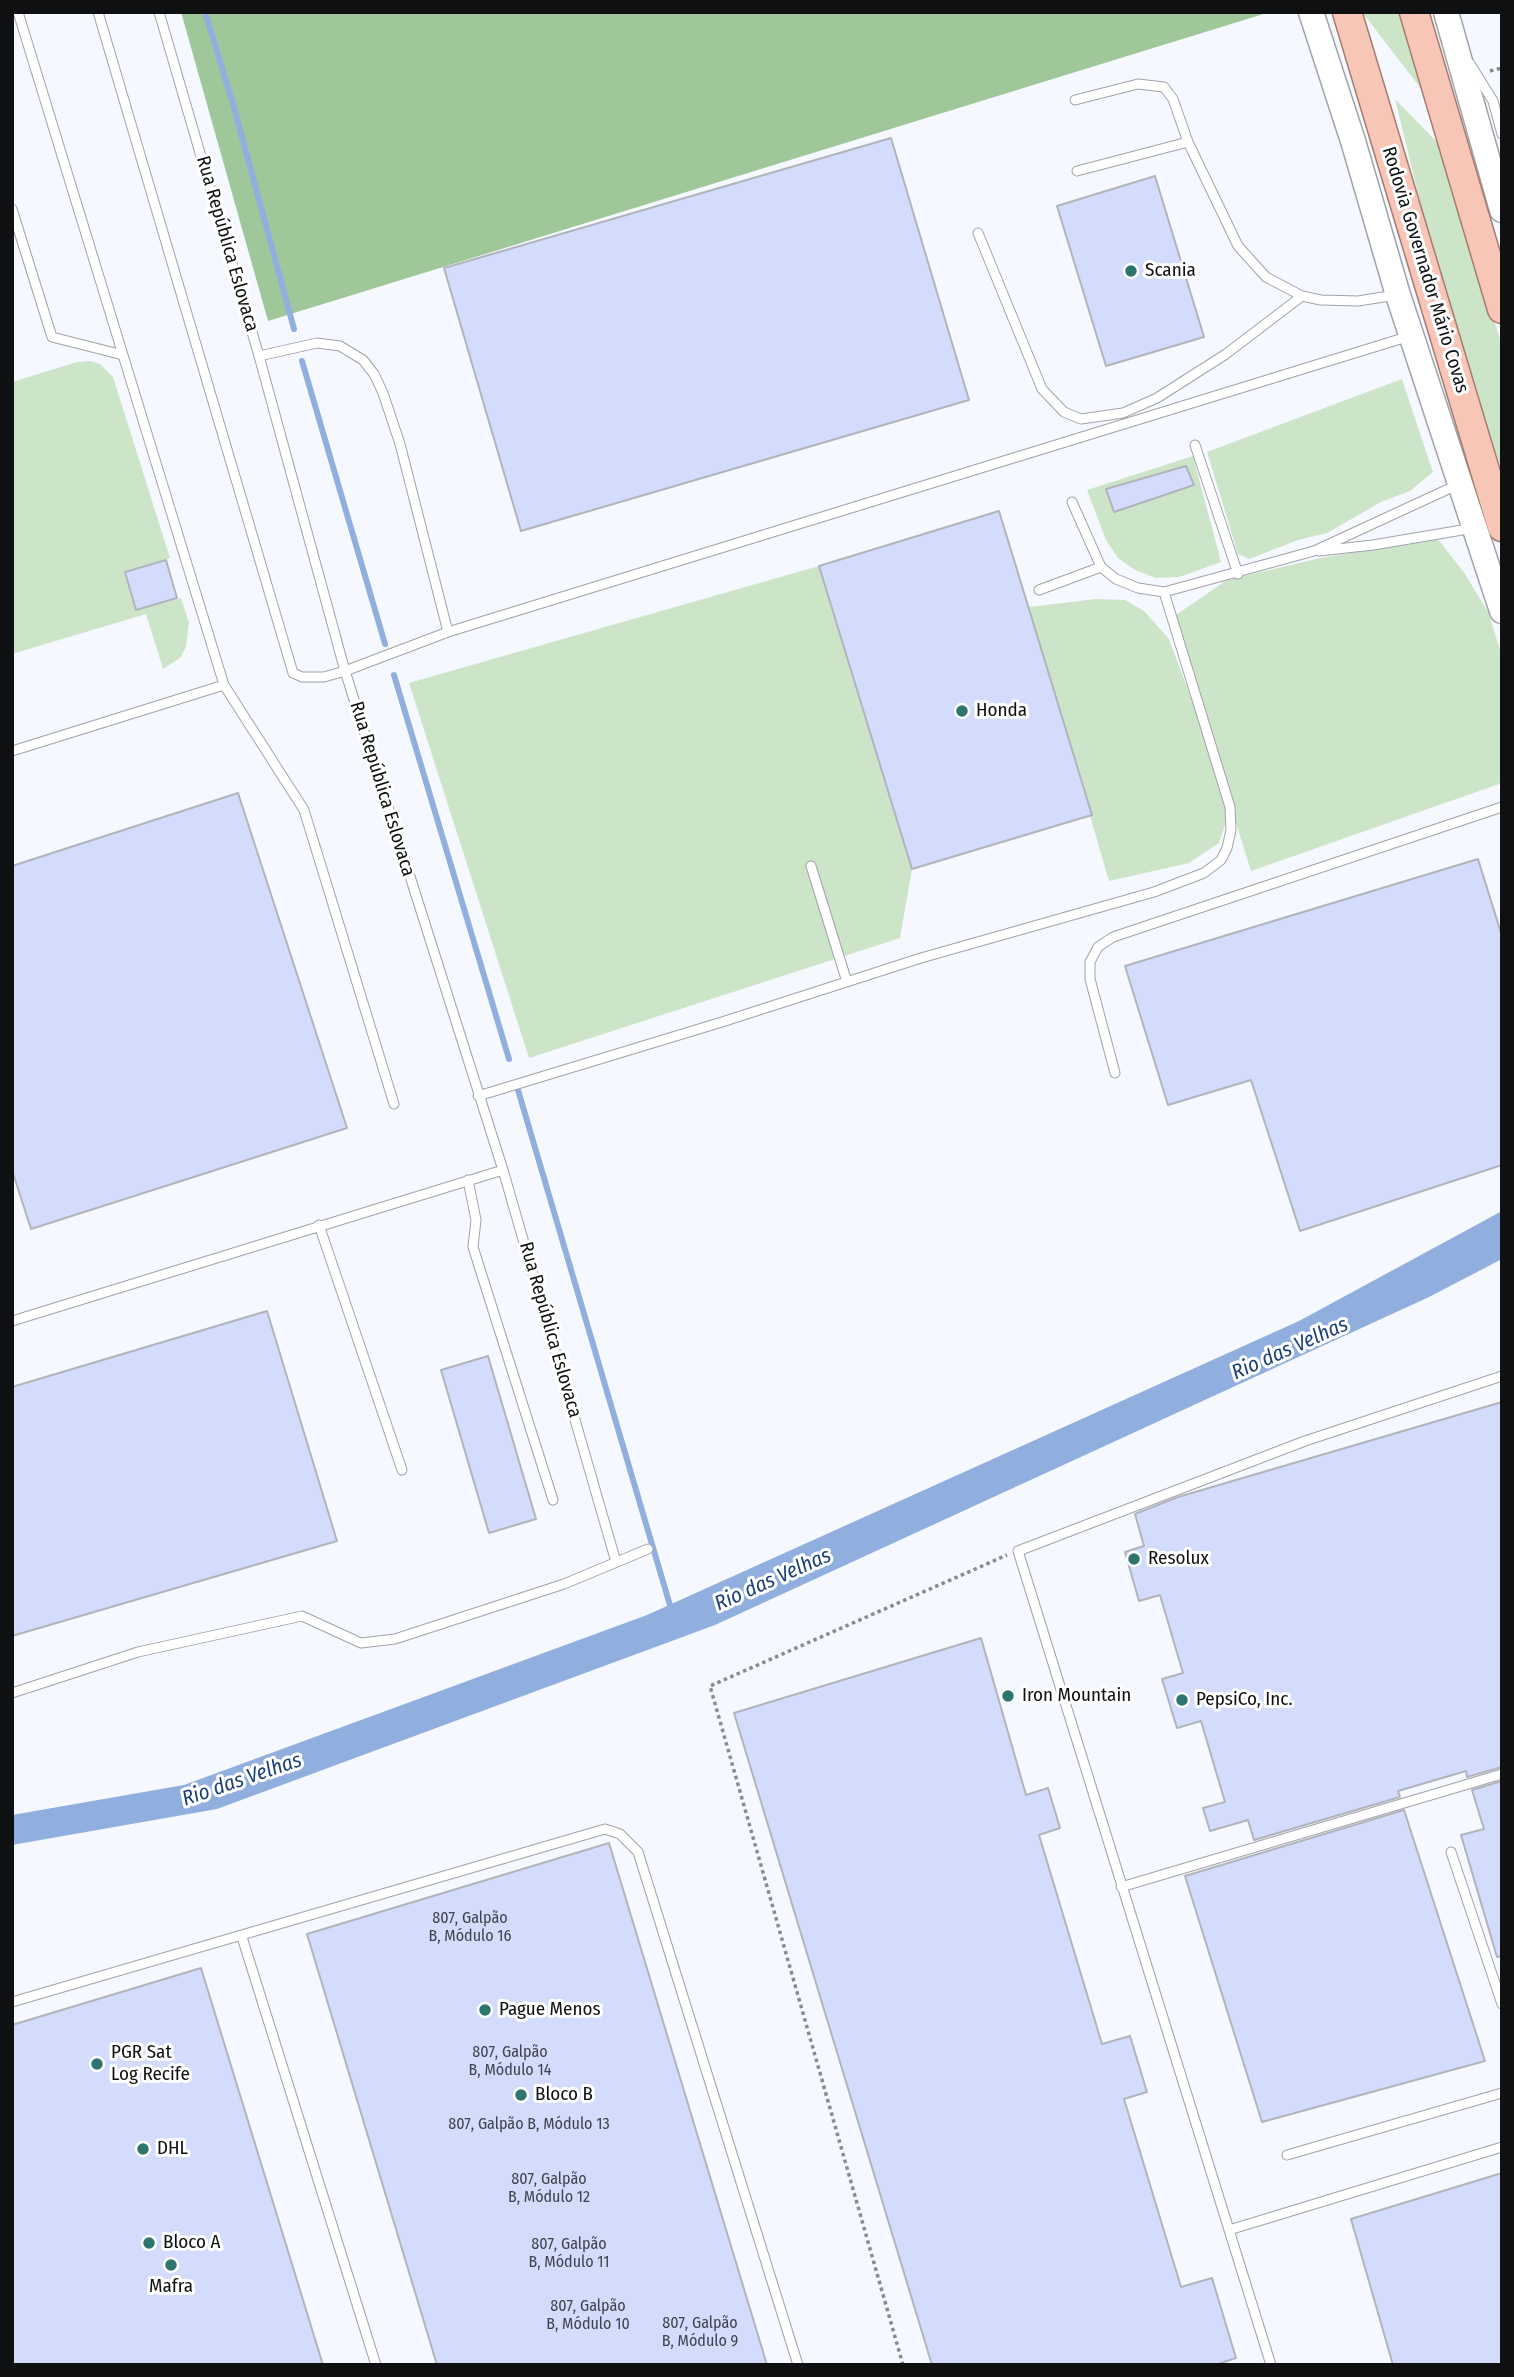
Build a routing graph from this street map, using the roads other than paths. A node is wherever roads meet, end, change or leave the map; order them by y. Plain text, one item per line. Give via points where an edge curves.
1 (18, 12) edge
2 (98, 12) edge
3 (159, 12) edge
4 (1311, 12) edge
5 (1347, 12) edge
6 (1415, 12) edge
7 (1446, 12) edge
8 (1451, 38) junction
9 (1075, 100) dead end
10 (1502, 134) edge
11 (1188, 142) junction
12 (1077, 171) dead end
13 (12, 209) edge
14 (1502, 210) edge
15 (978, 233) dead end
16 (1398, 295) junction
17 (1302, 296) junction
18 (1502, 309) edge
19 (1411, 336) junction
20 (123, 355) junction
21 (260, 356) junction
22 (1195, 445) dead end
23 (1458, 484) junction
24 (1072, 502) dead end
25 (1488, 528) edge
26 (1314, 551) junction
27 (1101, 568) junction
28 (1238, 574) junction
29 (1039, 590) dead end
30 (1164, 592) junction
31 (1502, 611) edge
32 (448, 632) junction
33 (345, 671) junction
34 (224, 685) junction
35 (12, 751) edge
36 (1502, 807) edge
37 (811, 866) dead end
38 (847, 982) junction
39 (1115, 1073) dead end
40 (478, 1096) junction
41 (394, 1104) dead end
42 (503, 1170) junction
43 (468, 1180) junction
44 (319, 1225) junction
45 (12, 1321) edge
46 (1502, 1376) edge
47 (402, 1470) dead end
48 (553, 1500) dead end
49 (648, 1549) dead end
50 (616, 1562) junction
51 (12, 1693) edge
52 (1502, 1774) edge
53 (1451, 1852) dead end
54 (1121, 1887) junction
55 (243, 1937) junction
56 (12, 2002) edge
57 (1502, 2004) edge
58 (1502, 2093) edge
59 (1502, 2147) edge
60 (1287, 2155) dead end
61 (1229, 2230) junction
62 (376, 2365) edge
63 (798, 2365) edge
64 (1271, 2365) edge

1 - 20 lane
2 - 33 lane via 293,673 324,677
3 - 21 lane, Rua República Eslovaca
4 - 16 main road
5 - 25 highway, Rodovia Governador Mário Covas
6 - 18 highway
7 - 8 main road
8 - 10 lane via 1486,86
8 - 14 main road
9 - 11 lane via 1138,84 1159,85 1173,99
11 - 12 lane
11 - 17 lane via 1238,246 1266,277
13 - 20 lane via 52,337
15 - 17 lane via 1042,389 1064,412 1081,419 1123,413 1157,398 1226,354
16 - 17 lane via 1335,302
16 - 19 main road
19 - 23 main road
19 - 32 lane
20 - 34 lane
21 - 32 lane via 317,342 340,346 363,360 373,374 400,444
21 - 33 lane, Rua República Eslovaca
22 - 28 lane
23 - 25 main road
23 - 26 lane
24 - 27 lane
25 - 26 lane
25 - 31 main road
26 - 28 lane
27 - 29 lane
27 - 30 lane via 1138,588
28 - 30 lane
30 - 38 lane via 1230,807 1231,830 1222,860 1194,878 1154,892
32 - 33 lane
33 - 40 lane, Rua República Eslovaca
34 - 35 lane
34 - 41 lane via 304,810
36 - 39 lane via 1113,937 1098,947 1090,962 1090,979
37 - 38 lane
38 - 40 lane
40 - 42 lane, Rua República Eslovaca
42 - 43 lane
42 - 50 lane, Rua República Eslovaca
43 - 44 lane
43 - 48 lane via 476,1220 473,1247
44 - 45 lane
44 - 47 lane
46 - 54 lane via 1280,1450 1017,1551
49 - 50 lane
50 - 51 lane via 564,1584 395,1639 361,1643 302,1615 138,1652
52 - 54 lane
53 - 57 lane
54 - 61 lane
55 - 56 lane
55 - 62 lane
55 - 63 lane via 604,1829 620,1834 638,1852
58 - 60 lane
59 - 61 lane
61 - 64 lane

